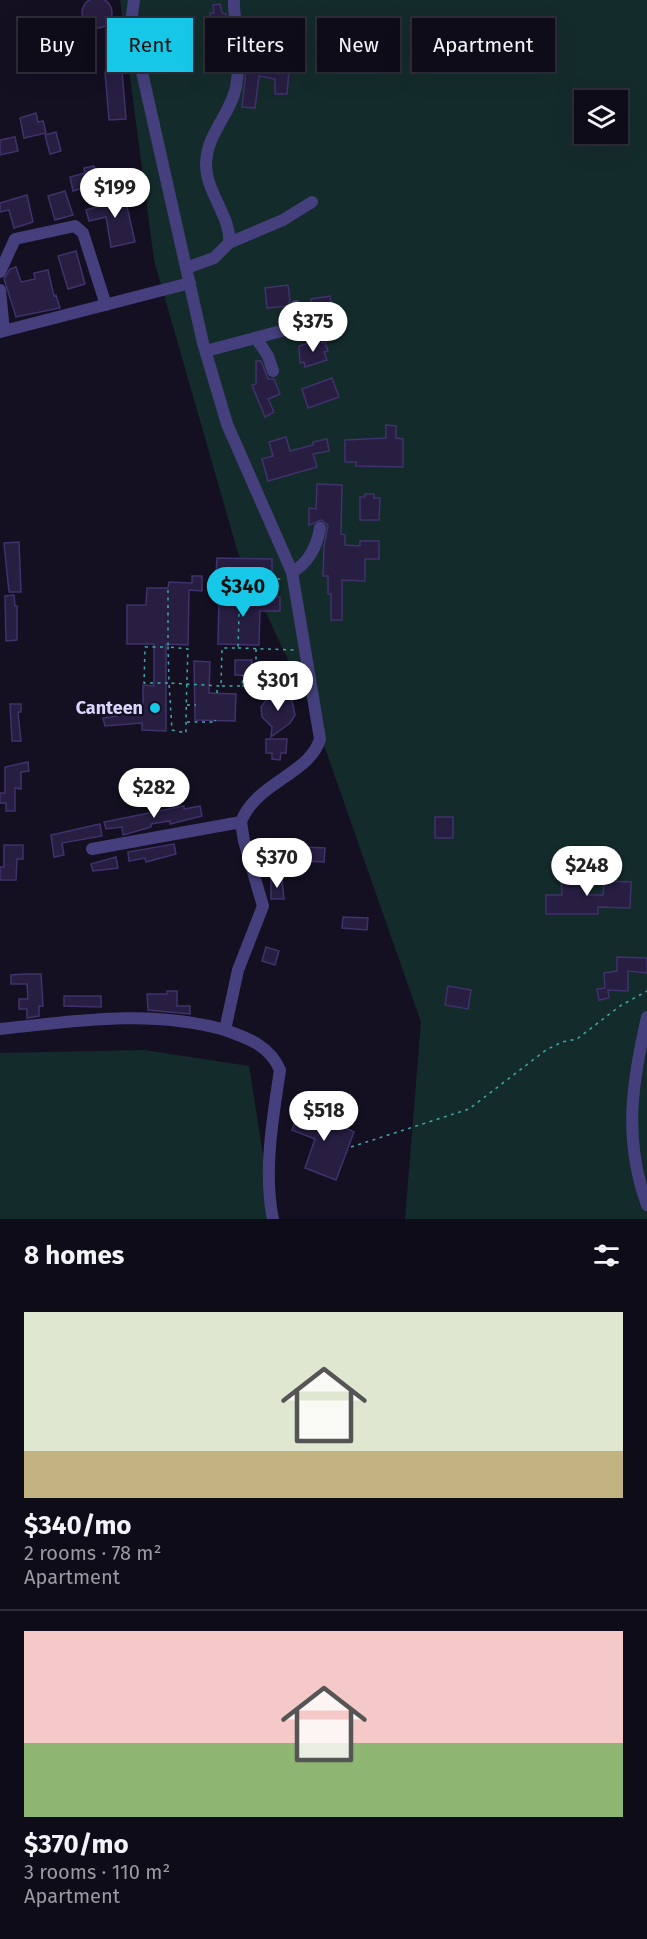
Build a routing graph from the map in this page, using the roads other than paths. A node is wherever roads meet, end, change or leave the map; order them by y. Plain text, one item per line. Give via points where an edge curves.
1 (134, 0) edge
2 (234, 0) edge
3 (312, 202) dead end
4 (229, 243) junction
5 (186, 268) junction
6 (0, 272) edge
7 (190, 283) junction
8 (0, 290) edge
9 (106, 305) junction
10 (296, 306) dead end
11 (2, 331) edge
12 (256, 338) junction
13 (206, 351) junction
14 (273, 371) dead end
15 (320, 528) dead end
16 (289, 576) junction
17 (241, 822) junction
18 (92, 849) dead end
19 (647, 1017) edge
20 (0, 1029) edge
21 (225, 1030) junction
22 (647, 1205) edge
23 (273, 1219) edge

1 - 5 street via 131,23
2 - 4 street via 240,46 235,88 228,111 211,136 206,165 214,198 229,230
3 - 4 street via 283,220
4 - 5 street via 214,258
5 - 7 street
6 - 9 street via 15,239 75,226 84,233
7 - 9 street
7 - 13 street
8 - 11 street
9 - 11 street
10 - 12 street via 285,330
12 - 13 street
12 - 14 street
13 - 16 street via 227,424
15 - 16 street via 309,558
16 - 17 street via 320,739 296,769 262,792
17 - 18 street
17 - 21 street via 262,906 238,970
19 - 22 street via 633,1078 631,1109
20 - 21 street via 125,1017 167,1018
21 - 23 street via 267,1050 280,1070 272,1134 269,1201

